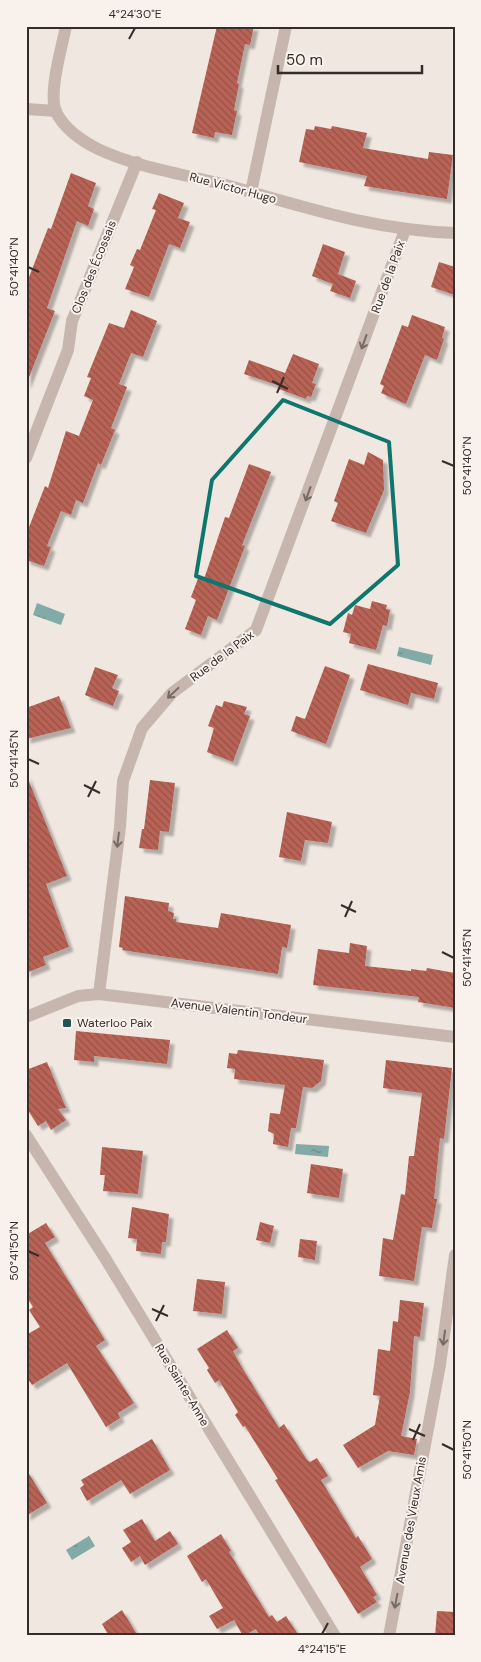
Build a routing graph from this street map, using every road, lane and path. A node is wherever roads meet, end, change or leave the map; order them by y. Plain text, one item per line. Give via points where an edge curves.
1 (66, 26) edge
2 (286, 26) edge
3 (26, 109) edge
4 (56, 111) junction
5 (137, 162) junction
6 (251, 192) junction
7 (405, 230) junction
8 (455, 233) edge
9 (26, 458) edge
10 (99, 994) junction
11 (26, 1017) edge
12 (455, 1038) edge
13 (28, 1141) edge
14 (455, 1255) edge
15 (335, 1636) edge
16 (389, 1636) edge

1 - 4 street via 53,93
2 - 6 street
3 - 4 street
4 - 5 street, Rue Victor Hugo via 67,127 81,138 99,149
5 - 6 street, Rue Victor Hugo
5 - 9 street, Clos des Écossais via 72,321 68,350
6 - 7 street, Rue Victor Hugo via 360,222
7 - 8 street, Rue Victor Hugo
7 -> 10 street, Rue de la Paix via 256,630 172,692 142,728 123,781
10 - 11 street, Avenue Valentin Tondeur via 78,996
10 - 12 street, Avenue Valentin Tondeur
13 - 15 street, Rue Sainte-Anne via 105,1258
14 -> 16 street, Avenue des Vieux Amis via 440,1365

